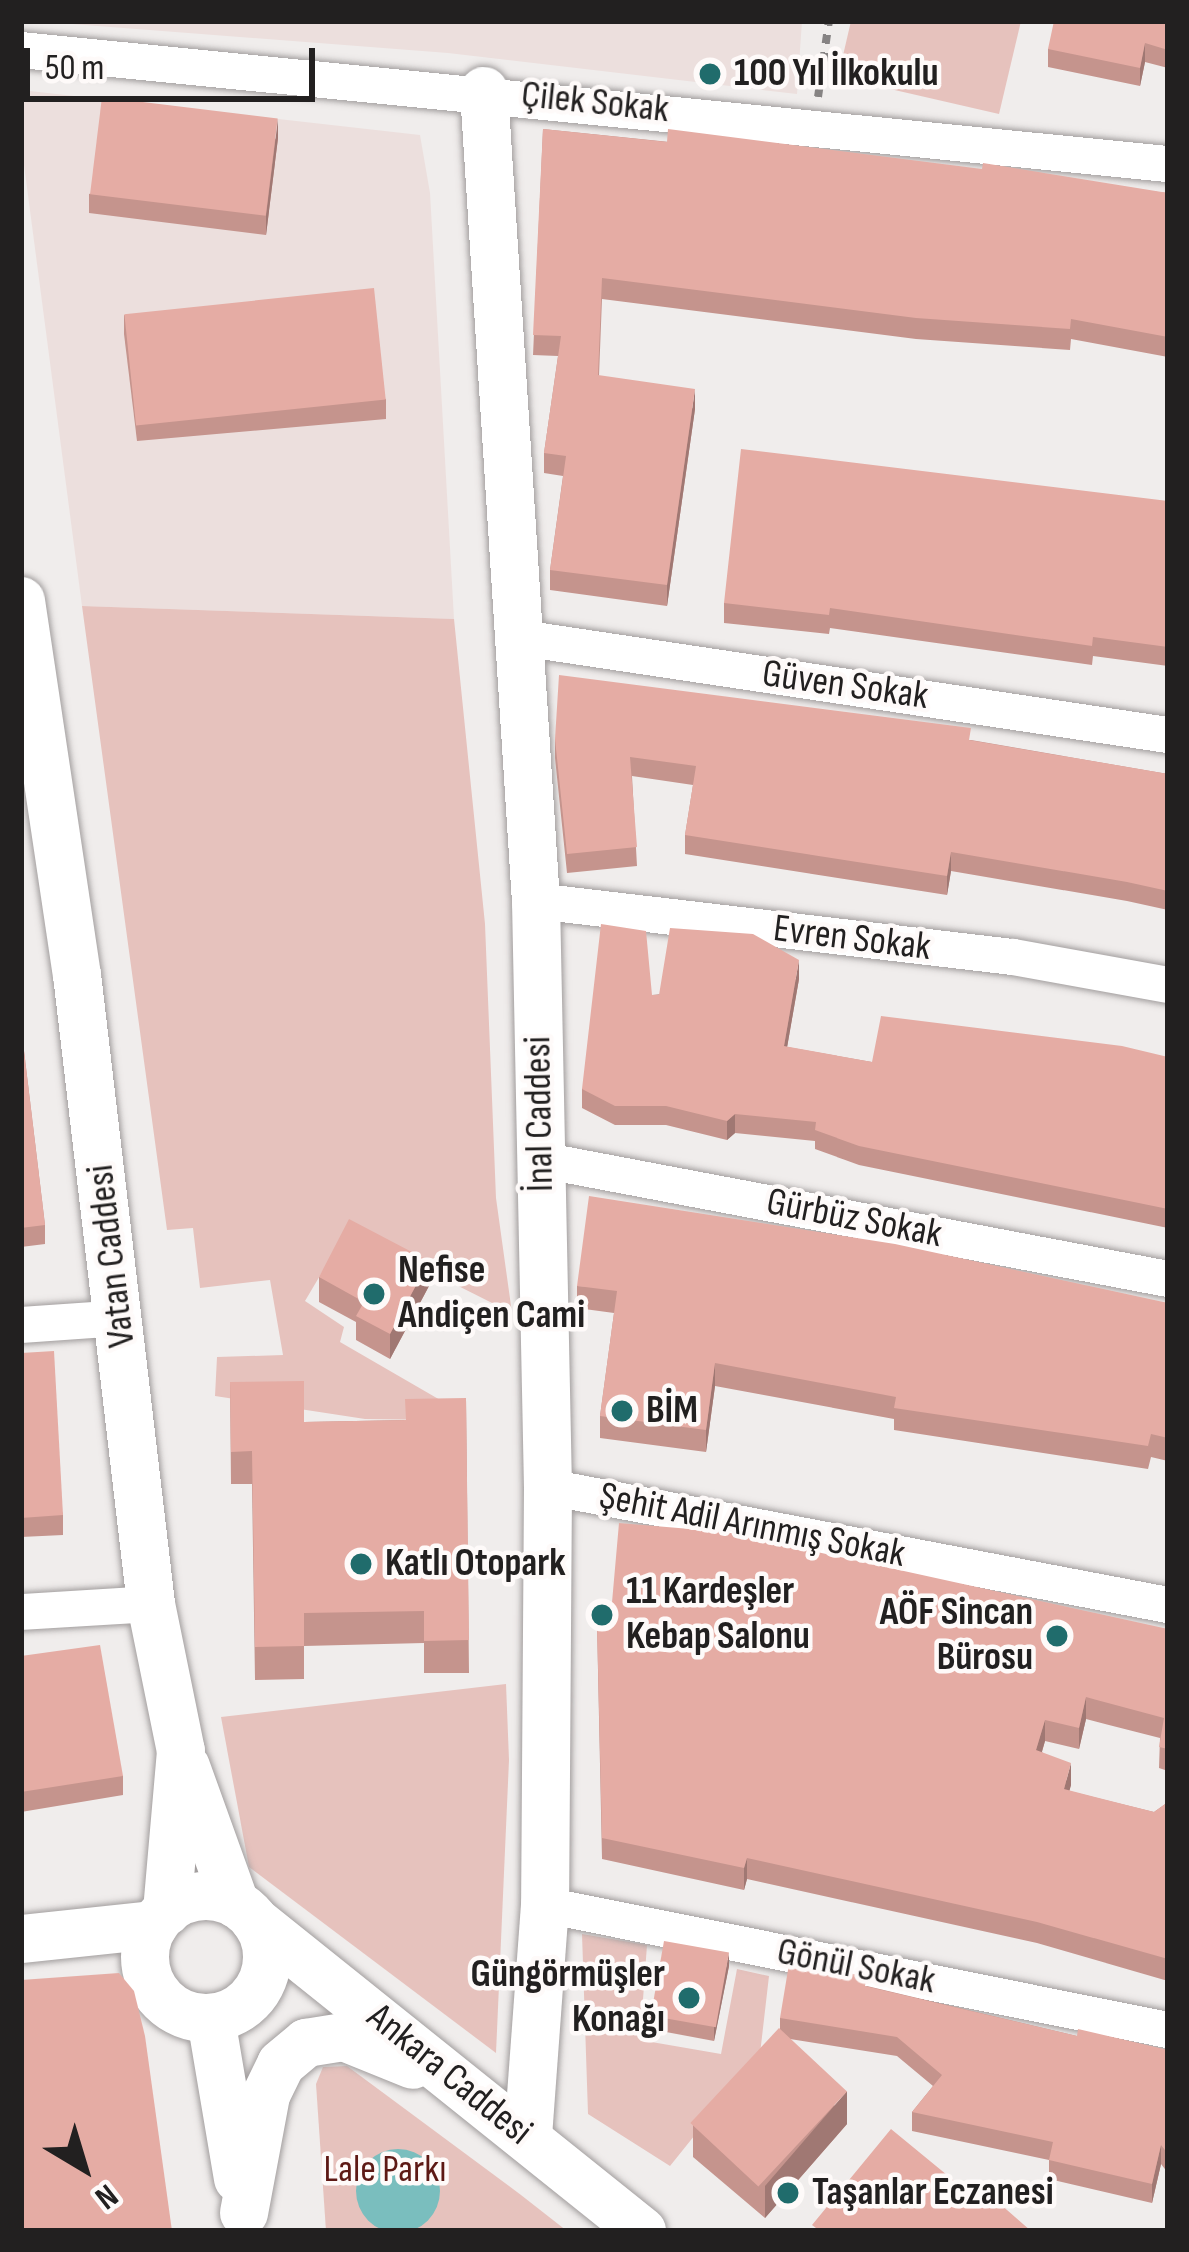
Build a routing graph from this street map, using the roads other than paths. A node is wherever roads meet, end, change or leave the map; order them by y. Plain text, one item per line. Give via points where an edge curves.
1 (21, 50) edge
2 (484, 91) junction
3 (1168, 164) edge
4 (21, 601) edge
5 (521, 638) junction
6 (1168, 734) edge
7 (33, 747) edge
8 (536, 901) junction
9 (1168, 986) edge
10 (541, 1160) junction
11 (1168, 1279) edge
12 (119, 1318) junction
13 (21, 1325) edge
14 (548, 1487) junction
15 (151, 1604) junction
16 (1168, 1605) edge
17 (21, 1612) edge
18 (181, 1751) junction
19 (545, 1905) junction
20 (245, 1912) junction
21 (160, 1918) junction
22 (21, 1940) edge
23 (211, 2018) junction
24 (1168, 2030) edge
25 (462, 2084) junction
26 (528, 2137) junction
27 (244, 2222) edge
28 (642, 2231) edge

1 - 2 street, Çilek Sokak
2 - 3 street, Çilek Sokak
2 - 5 main road, İnal Caddesi
4 - 7 main road, Vatan Caddesi
5 - 6 street, Güven Sokak
5 - 8 main road, İnal Caddesi
7 - 12 main road, Vatan Caddesi
8 - 9 street, Evren Sokak via 1013,958
8 - 10 main road, İnal Caddesi
10 - 11 street, Gürbüz Sokak
10 - 14 main road, İnal Caddesi
12 - 13 street
12 - 15 main road, Vatan Caddesi
14 - 16 street, Şehit Adil Arınmış Sokak
14 - 19 main road, İnal Caddesi
15 - 17 street
15 - 18 main road, Vatan Caddesi
18 - 20 main road
18 - 21 main road, Vatan Caddesi
19 - 24 street, Gönül Sokak
19 - 26 main road, İnal Caddesi
20 - 21 main road via 200,1897
20 - 23 main road via 265,1974 245,2005
20 - 25 main road, Ankara Caddesi
21 - 22 main road
21 - 23 main road via 145,1962 150,1981 174,2009
23 - 27 main road
25 - 26 main road, Ankara Caddesi
25 - 27 main road via 344,2037 305,2043 281,2064 266,2095
26 - 28 main road, Ankara Caddesi

